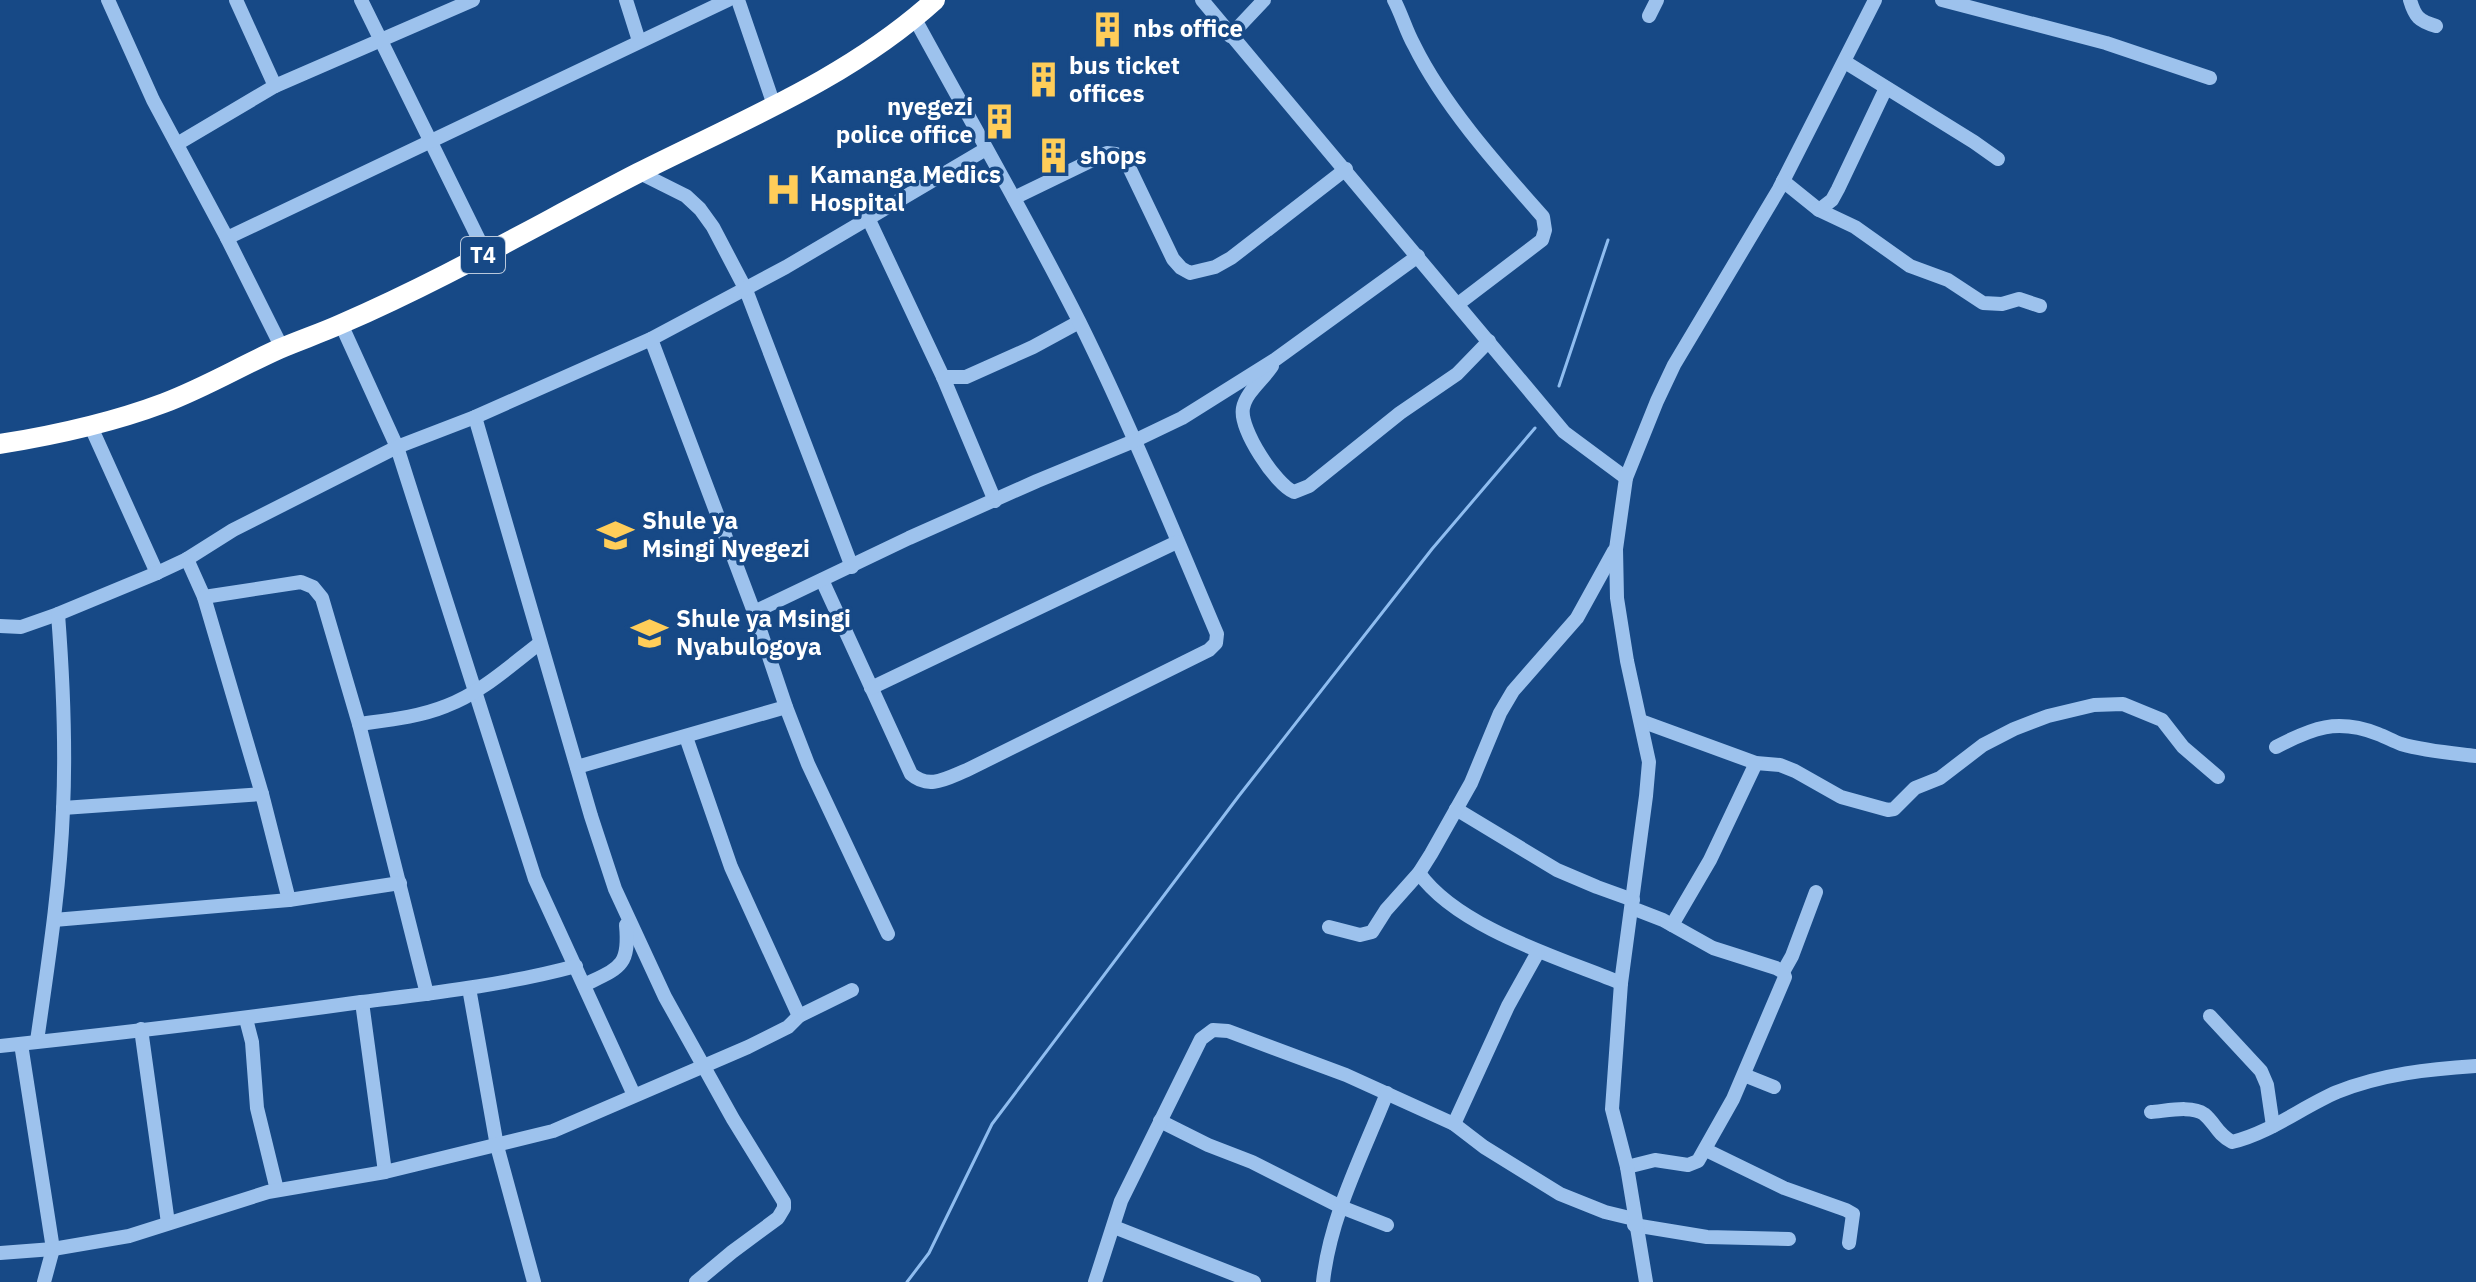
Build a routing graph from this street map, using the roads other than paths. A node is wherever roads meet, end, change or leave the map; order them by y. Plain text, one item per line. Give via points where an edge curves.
1 (108, 0) edge
2 (236, 0) edge
3 (361, 0) edge
4 (473, 0) edge
5 (626, 0) edge
6 (728, 0) edge
7 (738, 0) edge
8 (935, 0) edge
9 (1202, 0) edge
10 (1264, 0) edge
11 (1394, 0) edge
12 (1657, 0) edge
13 (1875, 0) edge
14 (1942, 0) edge
15 (2410, 0) edge
16 (1649, 16) dead end
17 (915, 19) junction
18 (2436, 26) dead end
19 (1230, 36) junction
20 (379, 39) junction
21 (639, 41) junction
22 (1845, 62) junction
23 (2210, 78) dead end
24 (275, 86) junction
25 (1886, 88) junction
26 (775, 108) junction
27 (428, 141) junction
28 (177, 144) junction
29 (986, 149) junction
30 (1998, 159) dead end
31 (1346, 169) junction
32 (640, 173) junction
33 (1783, 181) junction
34 (1014, 198) junction
35 (1819, 210) junction
36 (869, 220) junction
37 (227, 238) junction
38 (486, 254) junction
39 (1418, 256) junction
40 (746, 290) junction
41 (1458, 304) junction
42 (2040, 306) dead end
43 (1079, 322) junction
44 (341, 324) junction
45 (651, 339) junction
46 (1489, 341) junction
47 (282, 348) junction
48 (1276, 359) junction
49 (943, 377) junction
50 (475, 417) junction
51 (91, 427) junction
52 (1134, 441) junction
53 (0, 444) edge
54 (397, 447) junction
55 (1626, 478) junction
56 (995, 501) junction
57 (1177, 542) junction
58 (1616, 549) junction
59 (187, 559) junction
60 (852, 567) junction
61 (157, 573) junction
62 (822, 580) junction
63 (204, 597) junction
64 (754, 612) junction
65 (58, 614) junction
66 (0, 626) edge
67 (540, 643) junction
68 (871, 688) junction
69 (474, 693) junction
70 (786, 707) junction
71 (1641, 721) junction
72 (359, 724) junction
73 (686, 737) junction
74 (2276, 747) dead end
75 (2476, 756) edge
76 (1756, 763) junction
77 (577, 767) junction
78 (2218, 777) dead end
79 (262, 794) junction
80 (63, 808) junction
81 (1456, 809) junction
82 (1419, 873) junction
83 (400, 883) junction
84 (1816, 892) dead end
85 (289, 900) junction
86 (1632, 904) junction
87 (625, 915) junction
88 (54, 920) junction
89 (1672, 925) junction
90 (1329, 927) dead end
91 (888, 934) dead end
92 (1538, 952) junction
93 (576, 966) junction
94 (1783, 972) junction
95 (1621, 983) junction
96 (584, 985) junction
97 (469, 988) junction
98 (852, 990) dead end
99 (427, 994) junction
100 (362, 1002) junction
101 (799, 1016) junction
102 (2210, 1016) dead end
103 (246, 1019) junction
104 (141, 1029) junction
105 (37, 1041) junction
106 (21, 1044) junction
107 (0, 1046) edge
108 (704, 1066) junction
109 (2476, 1066) edge
110 (1744, 1075) junction
111 (1774, 1087) dead end
112 (1387, 1093) junction
113 (634, 1095) junction
114 (2151, 1112) dead end
115 (1160, 1121) junction
116 (1454, 1124) junction
117 (2273, 1126) junction
118 (497, 1146) junction
119 (1706, 1150) junction
120 (1627, 1167) junction
121 (385, 1172) junction
122 (277, 1190) junction
123 (1341, 1207) junction
124 (1634, 1222) junction
125 (168, 1223) junction
126 (1387, 1225) dead end
127 (1114, 1227) junction
128 (1789, 1239) dead end
129 (1849, 1243) dead end
130 (53, 1249) junction
131 (0, 1253) edge
132 (528, 1266) junction
133 (44, 1282) edge
134 (523, 1282) edge
135 (534, 1282) edge
136 (696, 1282) edge
137 (1095, 1282) edge
138 (1254, 1282) edge
139 (1323, 1282) edge
140 (1646, 1282) edge

1 - 28 street
2 - 24 street
3 - 20 street
4 - 20 street
5 - 21 street
6 - 21 street
7 - 26 street
8 - 17 highway, T4
9 - 19 street
10 - 19 street
11 - 41 street via 1413,45 1443,92 1480,145 1543,217 1542,240
12 - 16 street
13 - 22 street
14 - 23 street via 2093,39
15 - 18 street via 2419,20
17 - 26 highway, T4
17 - 29 street
19 - 31 street
20 - 24 street
20 - 27 street
21 - 27 street
22 - 25 street
22 - 33 street
24 - 28 street
25 - 30 street
25 - 35 street via 1832,200
26 - 32 highway, T4
27 - 37 street
27 - 38 street
28 - 37 street
29 - 34 street
29 - 36 street
31 - 34 street via 1231,258 1190,273 1173,259 1127,163 1116,154 1107,153
31 - 39 street
32 - 38 highway, T4
32 - 40 street via 700,209
33 - 35 street
33 - 55 street via 1674,365
34 - 43 street
35 - 42 street via 1983,303 2019,299
36 - 40 street
36 - 49 street
37 - 47 street
38 - 44 highway, T4
39 - 41 street
39 - 48 street
40 - 45 street
40 - 60 street
41 - 46 street
43 - 49 street via 966,377
43 - 52 street
44 - 47 highway, T4
44 - 54 street
45 - 50 street
45 - 64 street
46 - 48 street via 1457,374 1294,492 1250,441 1242,411 1246,397
46 - 55 street via 1564,432
47 - 51 highway, T4 via 166,402
48 - 52 street via 1182,418
49 - 56 street
50 - 54 street
50 - 67 street
51 - 53 highway, T4
51 - 61 street
52 - 56 street
52 - 57 street
54 - 59 street
54 - 69 street
55 - 58 street
56 - 60 street
57 - 68 street
57 - 68 street via 1217,634 1213,647 967,770 935,783 915,778
58 - 71 street via 1617,598
58 - 81 street via 1577,618 1500,713
59 - 61 street
59 - 63 street
60 - 62 street
61 - 65 street
62 - 64 street
62 - 68 street
63 - 72 street via 301,582 313,587 322,598
63 - 79 street
64 - 70 street
65 - 66 street via 21,627
65 - 80 street via 64,686
67 - 69 street
67 - 77 street
69 - 72 street via 407,717
69 - 93 street via 535,879
70 - 73 street
70 - 91 street
71 - 76 street
71 - 86 street via 1649,762
72 - 83 street
73 - 77 street
73 - 101 street via 731,867
74 - 75 street via 2307,730 2345,726 2399,743
76 - 78 street via 1788,768 1841,797 1891,810 1915,788 1940,778 2014,729 2094,705 2123,704 2162,720
76 - 89 street
77 - 87 street
79 - 80 street
79 - 85 street
80 - 88 street
81 - 82 street
81 - 86 street via 1557,870
82 - 90 street via 1372,932 1360,935
82 - 92 street via 1442,899
83 - 85 street
83 - 99 street
84 - 94 street
85 - 88 street
86 - 89 street
86 - 95 street
87 - 96 street via 628,947 623,962
87 - 108 street
88 - 105 street
89 - 94 street via 1713,948
92 - 95 street
92 - 116 street
93 - 96 street
93 - 97 street
94 - 110 street
95 - 120 street via 1612,1109
96 - 113 street
97 - 99 street
97 - 118 street
98 - 101 street
99 - 100 street
100 - 103 street
100 - 121 street
101 - 108 street via 788,1027
102 - 117 street via 2261,1071
103 - 104 street
103 - 122 street via 257,1108
104 - 105 street
104 - 125 street
105 - 106 street
106 - 107 street
106 - 130 street
108 - 113 street
108 - 136 street via 784,1208
109 - 117 street via 2377,1079
110 - 111 street
110 - 119 street
112 - 115 street via 1228,1031 1213,1030 1201,1039
112 - 116 street
112 - 123 street
113 - 118 street via 553,1131
114 - 117 street via 2201,1112 2232,1142
115 - 123 street
115 - 127 street
116 - 124 street via 1560,1194
118 - 121 street
118 - 132 street
119 - 120 street via 1694,1164 1655,1160
119 - 129 street via 1853,1214
120 - 124 street
121 - 122 street
122 - 125 street
123 - 126 street
123 - 139 street
124 - 128 street via 1707,1237
124 - 140 street
125 - 130 street via 129,1236
127 - 137 street
127 - 138 street
130 - 131 street
130 - 133 street
132 - 134 street
132 - 135 street

